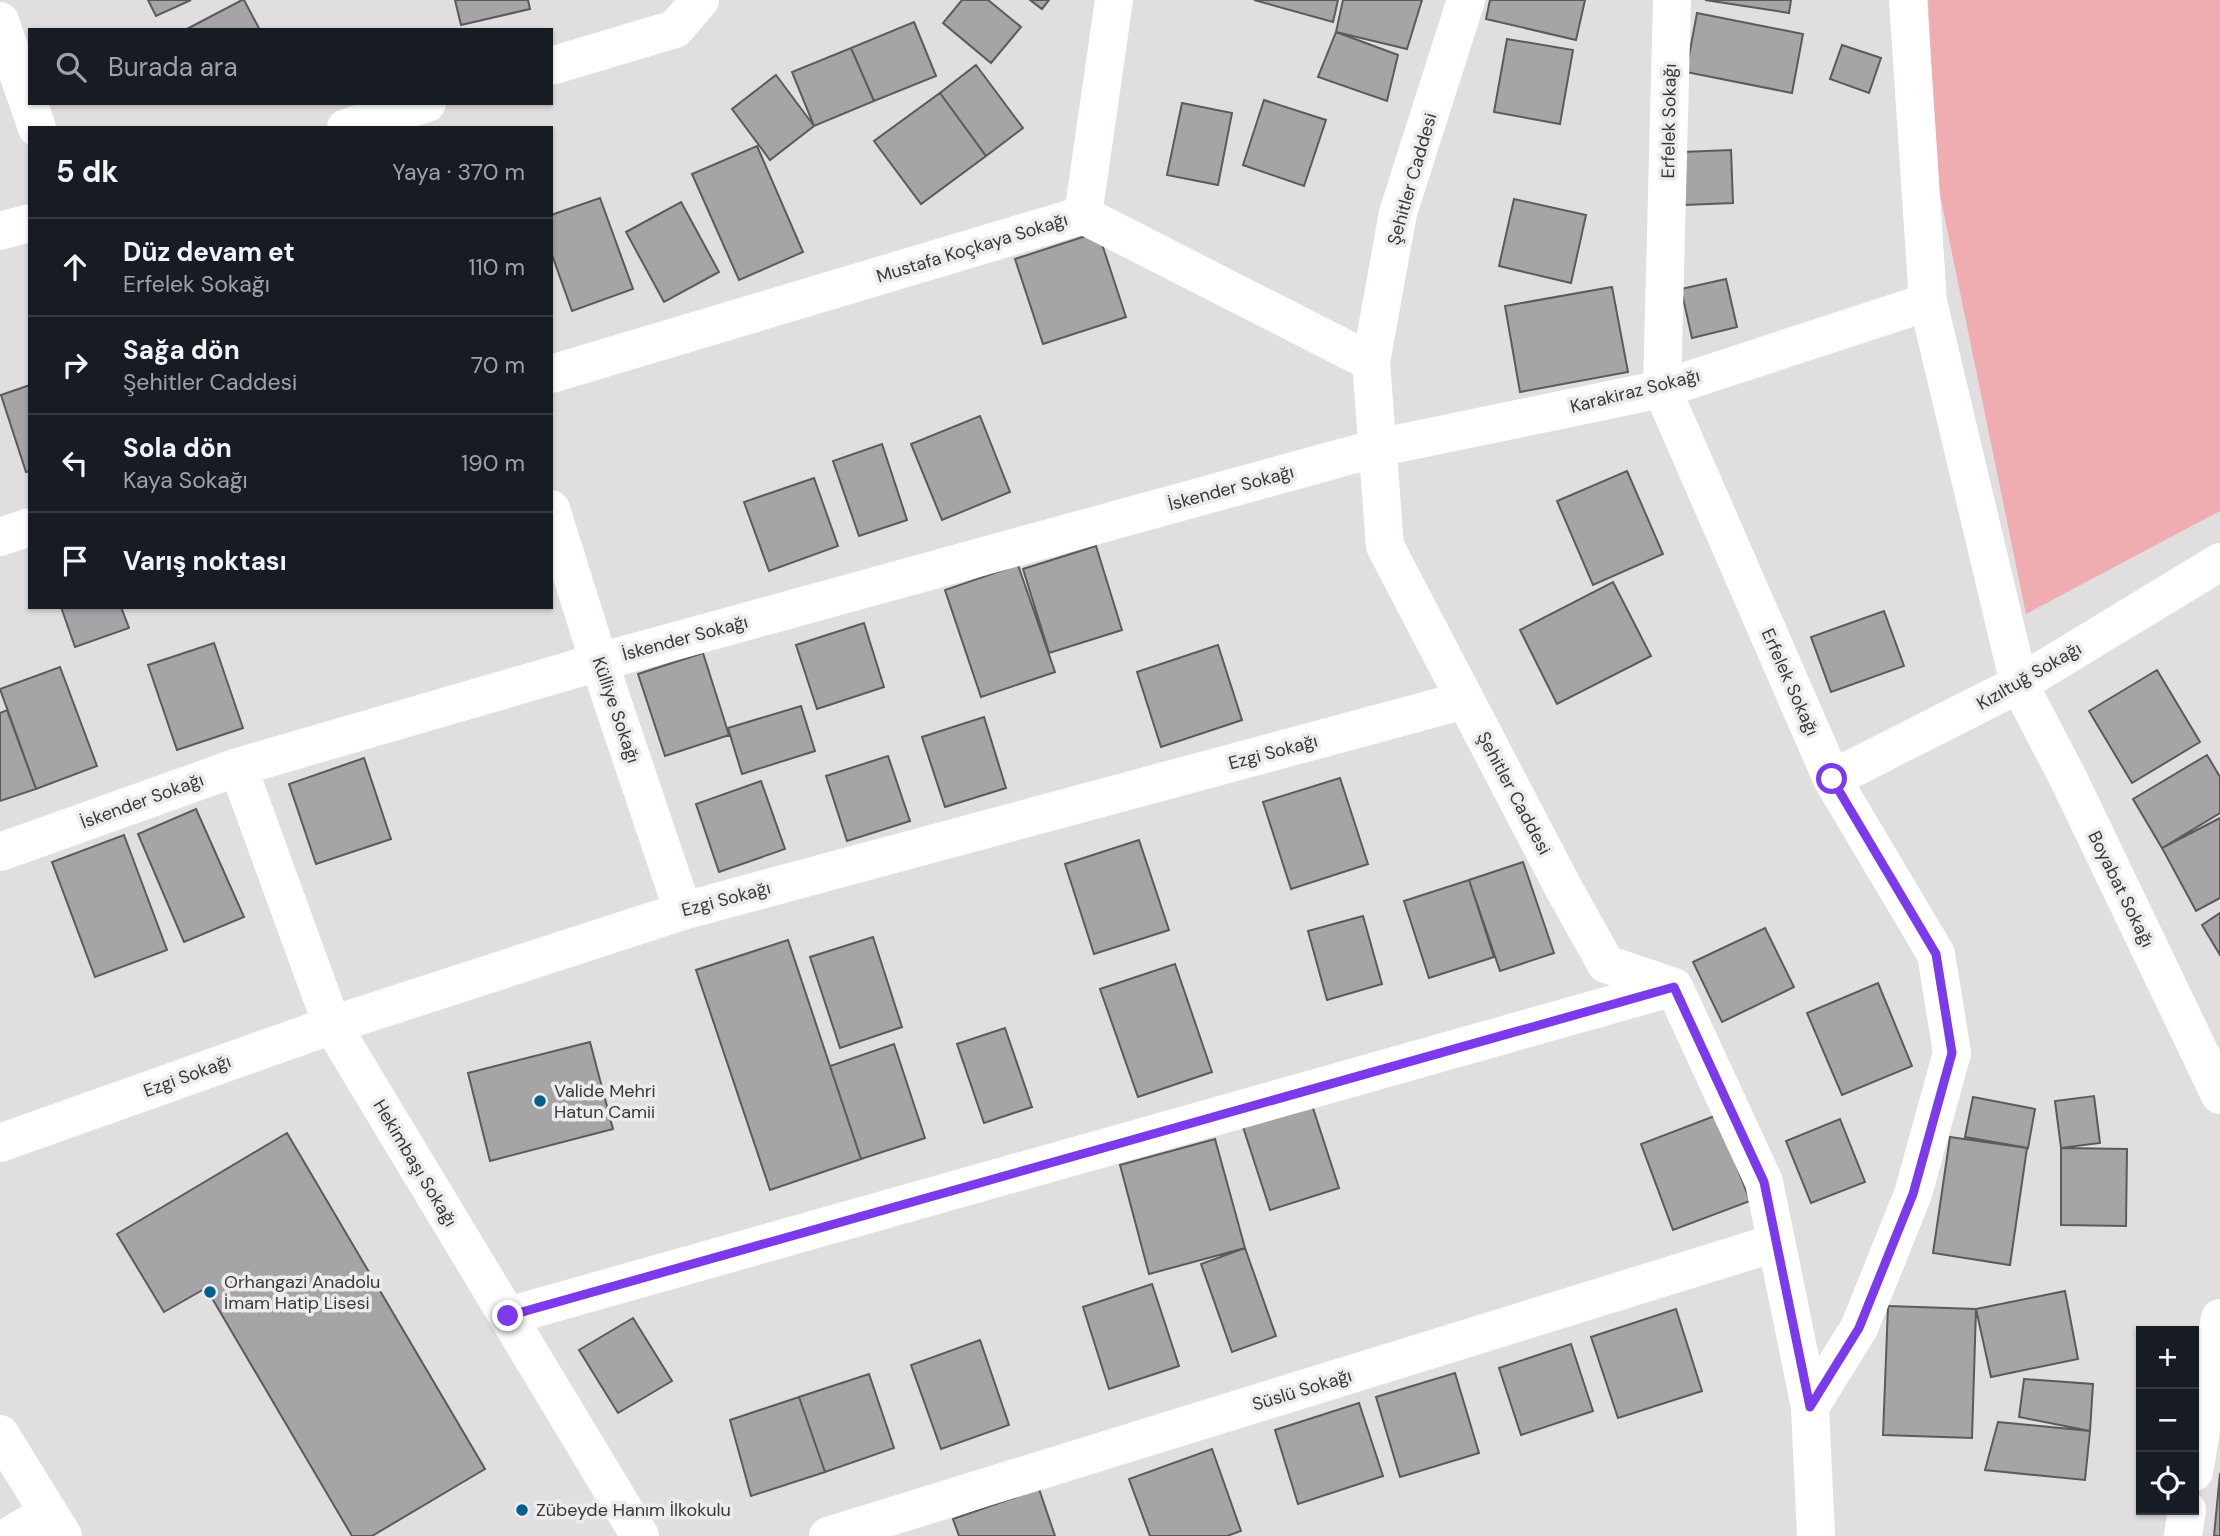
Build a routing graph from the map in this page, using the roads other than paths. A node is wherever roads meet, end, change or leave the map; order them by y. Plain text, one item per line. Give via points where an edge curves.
1 (699, 0) edge
2 (1114, 0) edge
3 (1466, 0) edge
4 (1672, 0) edge
5 (1908, 0) edge
6 (0, 21) edge
7 (553, 65) edge
8 (28, 102) edge
9 (29, 105) edge
10 (421, 105) edge
11 (36, 126) edge
12 (352, 126) edge
13 (1083, 215) junction
14 (28, 224) edge
15 (0, 231) edge
16 (1928, 302) junction
17 (1371, 362) junction
18 (553, 373) edge
19 (1662, 389) junction
20 (1377, 448) junction
21 (553, 515) edge
22 (28, 528) edge
23 (0, 537) edge
24 (2220, 562) edge
25 (599, 662) junction
26 (2019, 684) junction
27 (1465, 700) junction
28 (238, 767) junction
29 (1832, 779) junction
30 (0, 852) edge
31 (684, 911) junction
32 (1674, 987) junction
33 (332, 1025) junction
34 (2220, 1095) edge
35 (0, 1143) edge
36 (1775, 1243) junction
37 (508, 1316) junction
38 (2220, 1318) edge
39 (1810, 1407) junction
40 (0, 1434) edge
41 (2197, 1452) edge
42 (2186, 1515) edge
43 (55, 1524) edge
44 (9, 1536) edge
45 (640, 1536) edge
46 (828, 1536) edge
47 (1816, 1536) edge
48 (2183, 1536) edge

1 - 7 street via 675,29
2 - 13 street
3 - 17 street, Şehitler Caddesi via 1398,213
4 - 19 street, Erfelek Sokağı
5 - 16 street, Boyabat Sokağı
6 - 8 street
9 - 11 street
10 - 12 street
13 - 17 street, Mustafa Koçkaya Sokağı
13 - 18 street, Mustafa Koçkaya Sokağı
14 - 15 street
16 - 19 street, Karakiraz Sokağı
16 - 26 street, Boyabat Sokağı
17 - 20 street, Şehitler Caddesi
19 - 20 street, Karakiraz Sokağı
19 - 29 street, Erfelek Sokağı
20 - 25 street, İskender Sokağı
20 - 27 street, Şehitler Caddesi via 1385,546
21 - 25 street, Külliye Sokağı
22 - 23 street
24 - 26 street, Kızıltuğ Sokağı
25 - 28 street, İskender Sokağı
25 - 31 street, Külliye Sokağı
26 - 29 street, Kızıltuğ Sokağı
26 - 34 street, Boyabat Sokağı
27 - 31 street, Ezgi Sokağı
27 - 32 street, Şehitler Caddesi via 1606,964
28 - 30 street, İskender Sokağı
28 - 33 street, Hekimbaşı Sokağı
29 - 39 street, Erfelek Sokağı via 1936,954 1952,1053 1913,1194 1879,1279 1859,1328
31 - 33 street, Ezgi Sokağı
32 - 36 street via 1764,1182
32 - 37 street
33 - 35 street, Ezgi Sokağı
33 - 37 street, Hekimbaşı Sokağı
36 - 39 street
36 - 46 street, Süslü Sokağı
37 - 45 street, Hekimbaşı Sokağı
38 - 41 street
39 - 47 street
40 - 43 street
42 - 48 street
43 - 44 street

